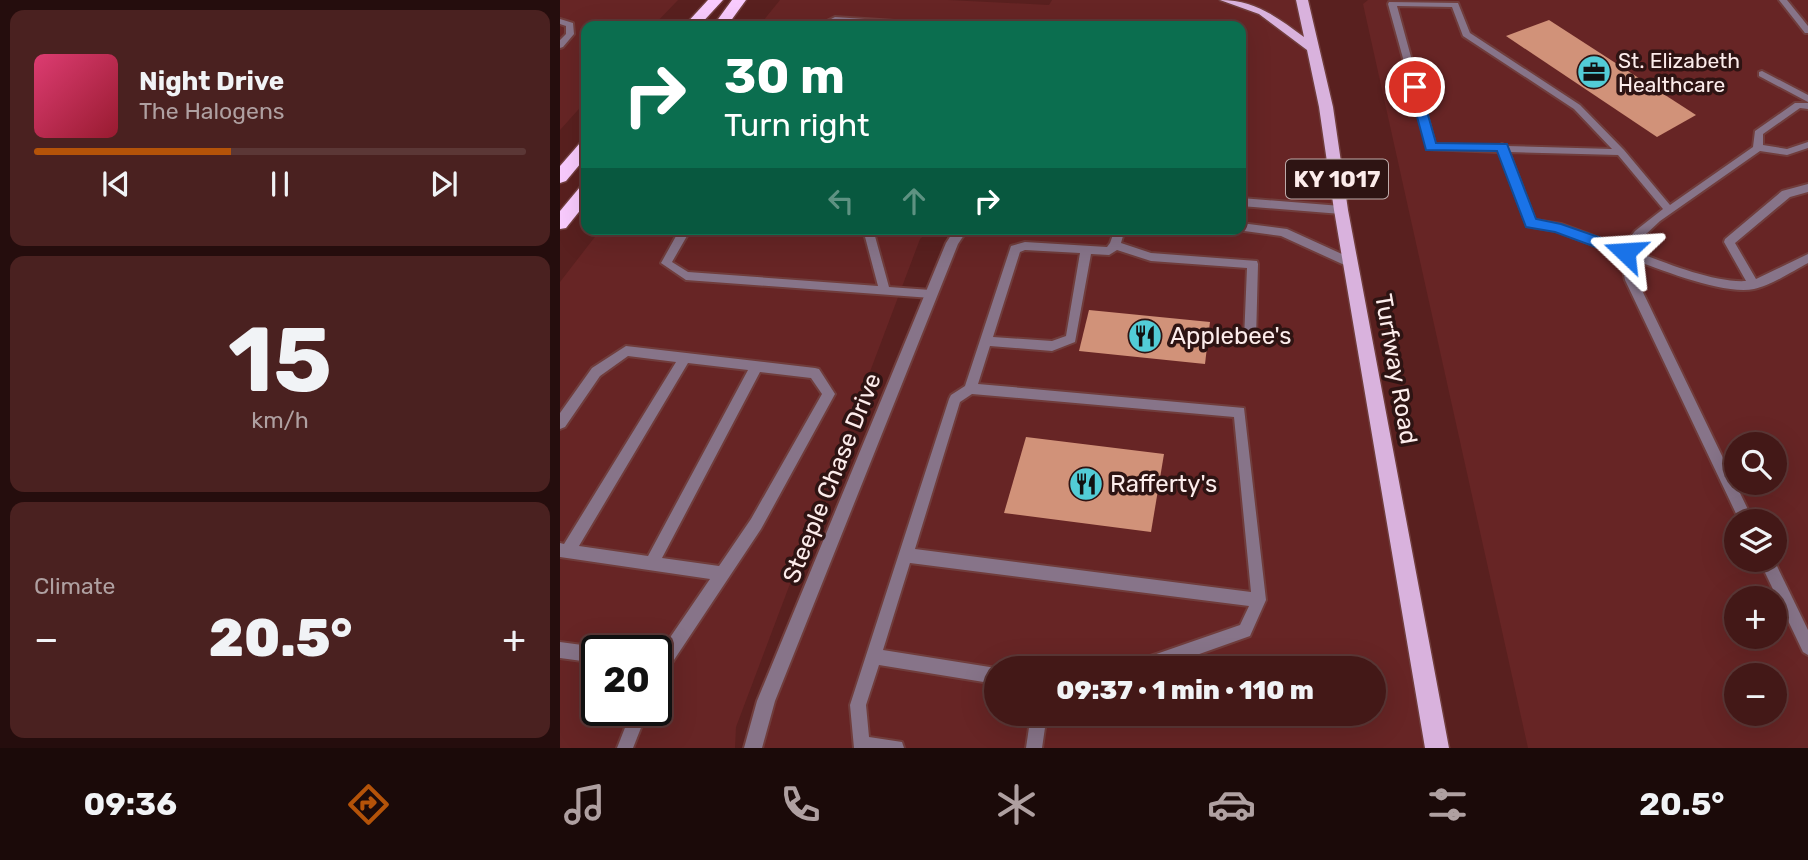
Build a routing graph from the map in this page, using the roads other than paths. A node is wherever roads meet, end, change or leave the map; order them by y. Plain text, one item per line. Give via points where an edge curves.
1 (716, 0) edge
2 (738, 0) edge
3 (1226, 0) edge
4 (1302, 0) edge
5 (1783, 0) edge
6 (560, 21) edge
7 (696, 21) edge
8 (723, 21) edge
9 (831, 21) edge
10 (865, 21) edge
11 (1808, 31) edge
12 (560, 45) edge
13 (1313, 49) junction
14 (1762, 74) dead end
15 (1808, 99) edge
16 (1808, 106) edge
17 (1808, 145) edge
18 (1502, 147) junction
19 (1758, 148) junction
20 (1621, 152) junction
21 (581, 153) edge
22 (560, 177) edge
23 (1808, 188) edge
24 (581, 197) edge
25 (1246, 202) edge
26 (1668, 209) junction
27 (1341, 210) junction
28 (560, 223) edge
29 (1246, 228) edge
30 (682, 235) edge
31 (870, 235) edge
32 (958, 235) edge
33 (1118, 235) edge
34 (1115, 246) junction
35 (1087, 250) junction
36 (1625, 252) junction
37 (1808, 258) edge
38 (1351, 263) junction
39 (1754, 285) junction
40 (886, 291) junction
41 (931, 294) junction
42 (1250, 339) dead end
43 (985, 341) junction
44 (685, 358) junction
45 (757, 366) junction
46 (970, 389) junction
47 (560, 422) edge
48 (1741, 509) edge
49 (564, 550) edge
50 (906, 555) junction
51 (652, 563) junction
52 (1772, 572) edge
53 (722, 574) junction
54 (1259, 600) junction
55 (672, 645) edge
56 (1808, 647) edge
57 (560, 650) edge
58 (581, 653) edge
59 (874, 656) junction
60 (1173, 656) edge
61 (984, 674) edge
62 (634, 726) edge
63 (1037, 726) edge
64 (625, 748) edge
65 (753, 748) edge
66 (895, 748) edge
67 (1034, 748) edge
68 (1437, 748) edge

1 - 7 highway
2 - 8 highway
3 - 13 main road via 1263,12
4 - 13 main road, Turfway Road / KY 1017
5 - 11 lane
6 - 12 lane via 570,24 570,34
9 - 10 lane
13 - 27 main road, Turfway Road / KY 1017
14 - 15 lane
16 - 19 lane via 1798,105 1758,133
17 - 19 lane via 1787,152
18 - 20 lane
18 - 20 lane via 1431,147 1392,4 1455,5 1466,34 1577,107
18 - 36 lane via 1531,223 1556,227
19 - 26 lane
20 - 26 lane
21 - 22 highway
23 - 39 lane via 1786,194 1729,242
24 - 28 highway
25 - 27 street
26 - 36 lane via 1632,240
27 - 38 main road, Turfway Road / KY 1017
29 - 38 street via 1283,232
30 - 40 lane via 666,263 686,276
31 - 40 lane
32 - 41 street, Steeple Chase Drive
33 - 34 lane
34 - 35 lane via 1109,251
34 - 42 lane via 1151,257 1253,264
35 - 43 lane via 1015,249
35 - 43 lane via 1071,339 1052,346
36 - 39 lane via 1700,277 1736,286
36 - 48 lane via 1631,280
37 - 39 lane
38 - 68 main road, Turfway Road / KY 1017
40 - 41 lane
41 - 65 street, Steeple Chase Drive via 766,701
43 - 46 lane
44 - 45 lane
44 - 47 lane via 626,351 596,372
44 - 49 lane
45 - 51 lane
45 - 53 lane via 815,373 829,394 756,524
46 - 50 lane via 956,399
46 - 54 lane via 1240,412
49 - 51 lane
50 - 54 lane
50 - 59 lane
51 - 53 lane
52 - 56 lane
53 - 55 lane
54 - 60 lane via 1245,631
57 - 58 lane
59 - 61 lane
59 - 66 lane via 858,705 861,744
62 - 64 lane
63 - 67 lane

